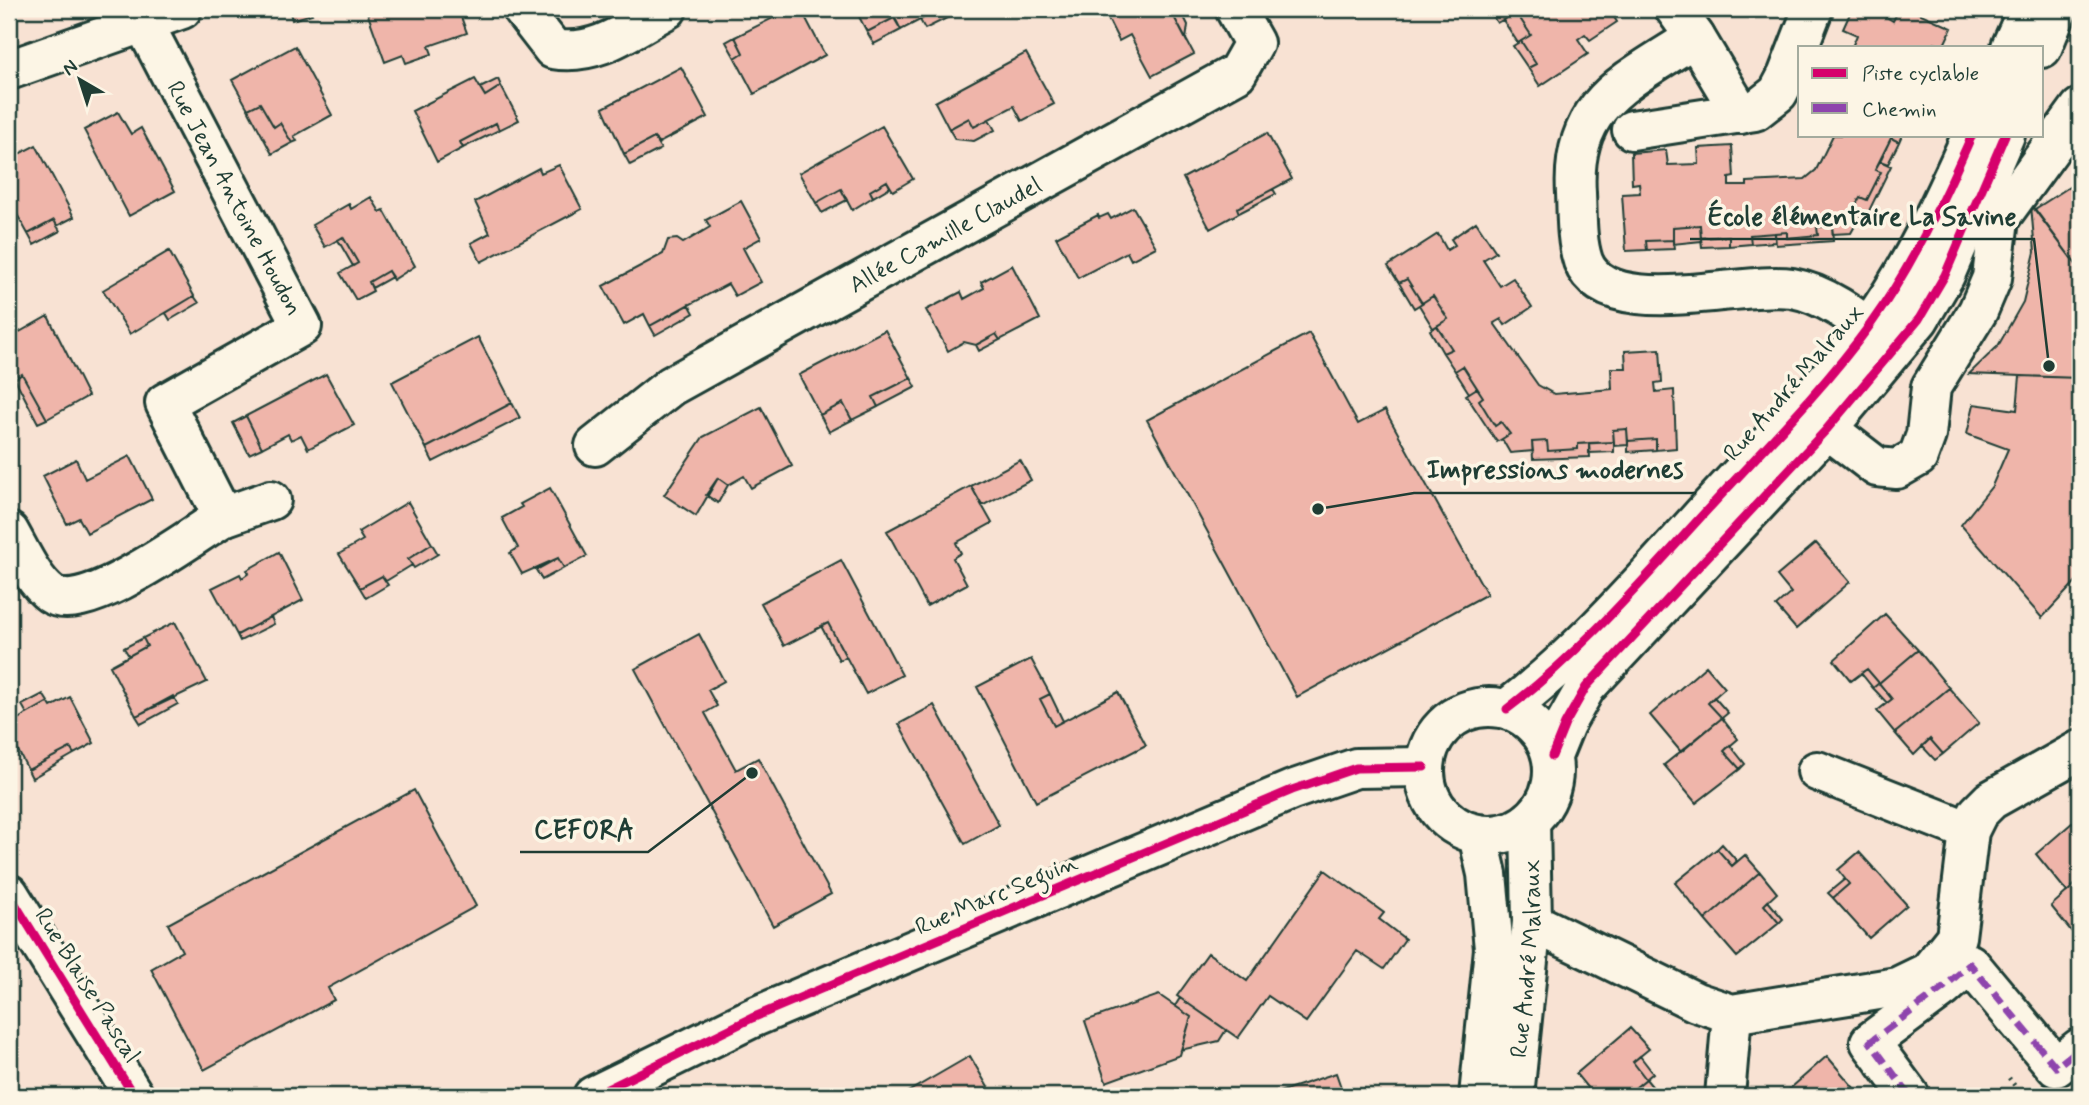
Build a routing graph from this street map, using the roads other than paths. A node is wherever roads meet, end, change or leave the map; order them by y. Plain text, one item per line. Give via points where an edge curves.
1 (182, 9) edge
2 (523, 9) edge
3 (667, 9) edge
4 (1235, 9) edge
5 (1813, 9) edge
6 (2028, 9) edge
7 (2058, 9) edge
8 (1685, 23) edge
9 (144, 24) junction
10 (1799, 46) edge
11 (2011, 46) edge
12 (2043, 46) edge
13 (1798, 48) edge
14 (9, 71) edge
15 (2080, 108) edge
16 (1741, 114) junction
17 (1632, 130) dead end
18 (1972, 136) edge
19 (2006, 136) edge
20 (1882, 337) junction
21 (1813, 419) junction
22 (596, 446) dead end
23 (271, 500) dead end
24 (223, 517) junction
25 (9, 532) edge
26 (1507, 709) junction
27 (2080, 750) edge
28 (1552, 756) junction
29 (1424, 768) junction
30 (1817, 771) dead end
31 (1530, 821) junction
32 (1969, 831) junction
33 (1478, 835) junction
34 (9, 894) edge
35 (1532, 922) junction
36 (1732, 1014) junction
37 (2080, 1048) edge
38 (134, 1096) edge
39 (593, 1096) edge
40 (1479, 1096) edge
41 (1514, 1096) edge
42 (1725, 1096) edge
43 (1910, 1096) edge

1 - 9 street
2 - 3 street via 553,49 573,53 589,51
4 - 22 street, Allée Camille Claudel via 1254,43 1237,73 671,386
5 - 10 street
6 - 11 street
7 - 12 street
8 - 16 street
8 - 20 street via 1597,107 1582,130 1574,174 1584,263 1600,284 1631,296 1789,288 1823,299
9 - 14 street
9 - 24 street, Rue Jean Antoine Houdon via 302,326 165,403
13 - 16 street via 1777,93 1755,111
15 - 21 street via 1999,219 1992,278 1978,311 1931,387 1926,435 1918,457 1897,469 1877,467
16 - 17 street
18 - 20 street, Rue André Malraux
19 - 20 street, Rue André Malraux via 1945,275 1919,319
20 - 21 street, Rue André Malraux
21 - 26 street, Rue André Malraux via 1557,669
21 - 28 street, Rue André Malraux via 1586,687
23 - 24 street
24 - 25 street via 102,591 65,600 51,594 37,578
26 - 28 street via 1536,727
26 - 29 street via 1483,707 1461,713 1442,726 1430,745
27 - 32 street via 1991,800
28 - 31 street via 1549,792
29 - 33 street via 1425,786 1444,819
29 - 39 street, Rue Marc Seguin via 1356,768 1292,790 752,1018
30 - 32 street
31 - 33 street via 1497,836
31 - 35 street, Rue André Malraux
32 - 36 street via 1956,937 1928,972 1897,987
33 - 40 street, Rue André Malraux via 1494,949
34 - 38 street, Rue Blaise Pascal
35 - 36 street via 1696,1002
35 - 41 street, Rue André Malraux
36 - 42 street
37 - 43 street via 2056,1067 1970,964 1870,1042

